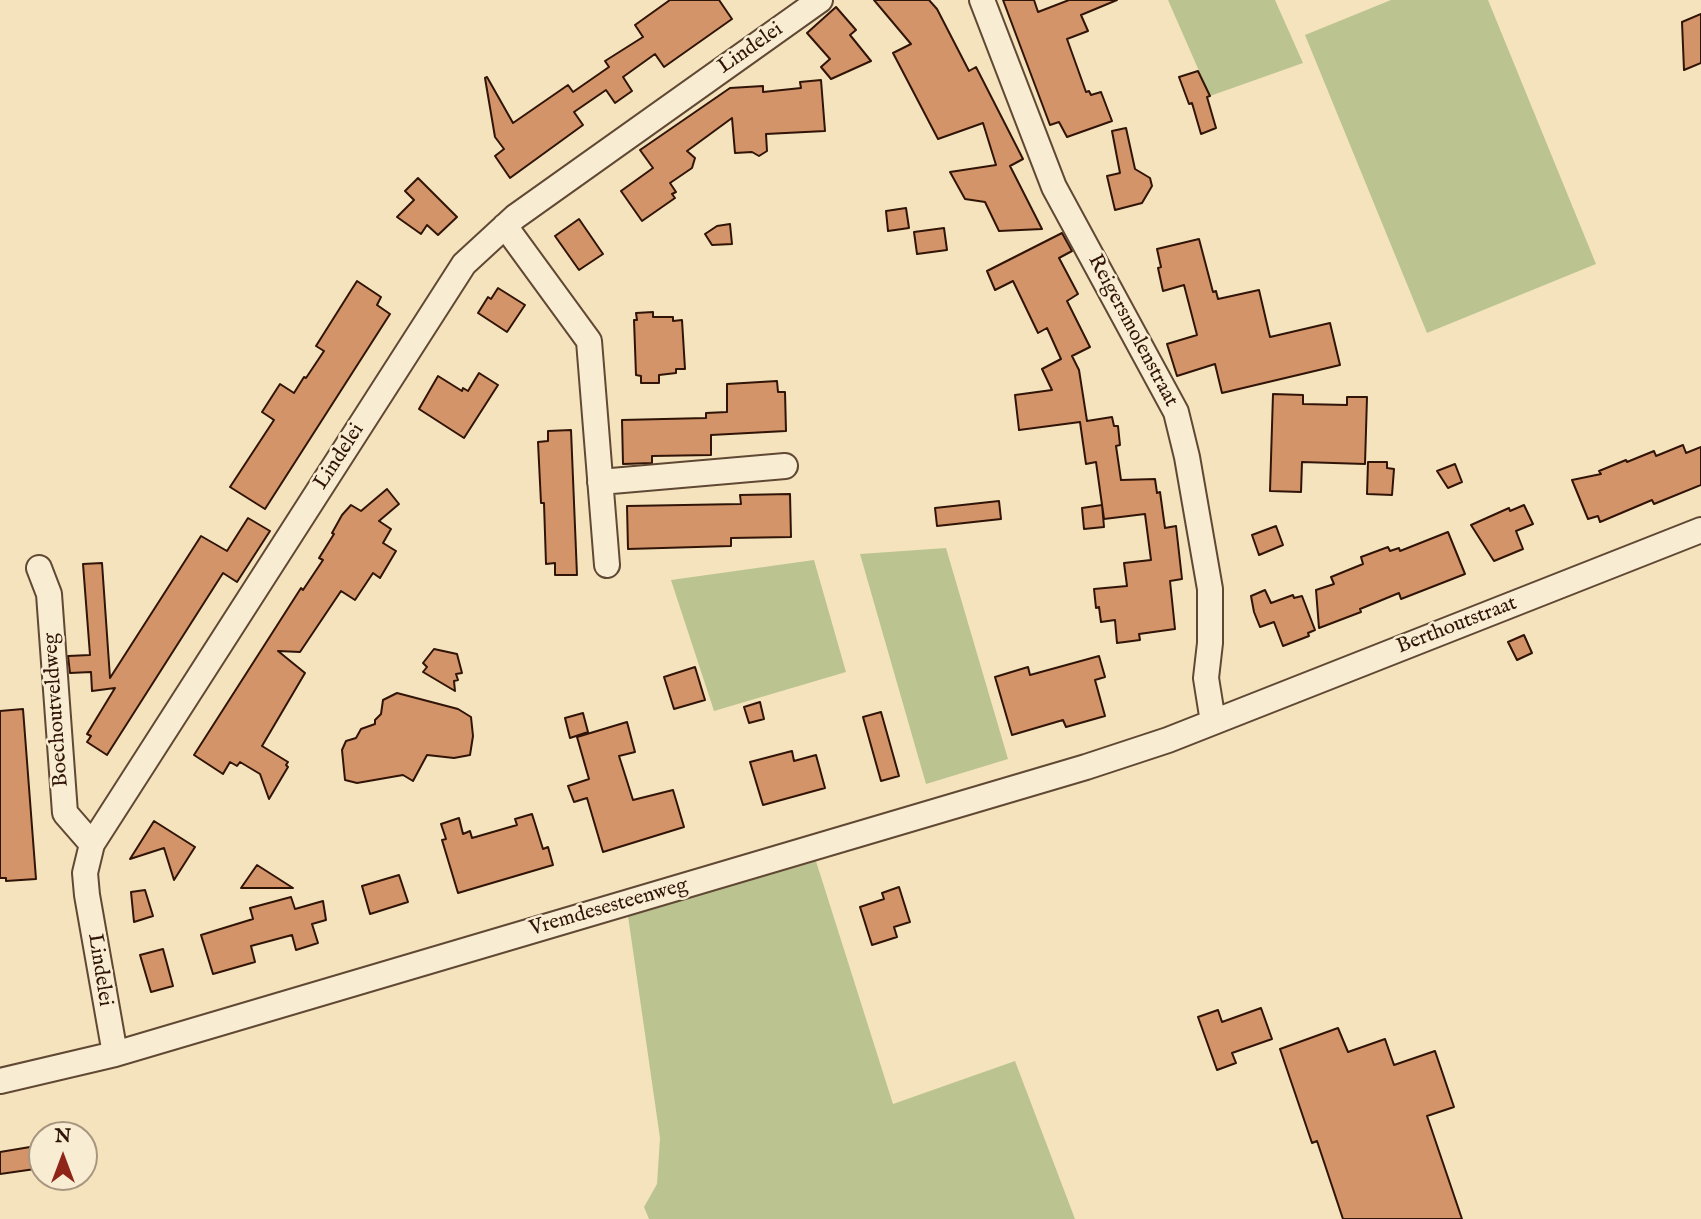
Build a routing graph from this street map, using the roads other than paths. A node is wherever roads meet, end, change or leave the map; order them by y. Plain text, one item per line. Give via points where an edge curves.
1 (820, 0) edge
2 (982, 0) edge
3 (505, 226) junction
4 (785, 466) dead end
5 (600, 482) junction
6 (1701, 530) edge
7 (607, 565) dead end
8 (39, 568) dead end
9 (1213, 722) junction
10 (92, 844) junction
11 (115, 1054) junction
12 (0, 1081) edge

1 - 3 street, Lindelei
2 - 9 street, Reigersmolenstraat via 1054,187 1179,421 1210,589 1206,678
3 - 5 street via 589,341
3 - 10 street, Lindelei via 464,264
4 - 5 street
5 - 7 street
6 - 9 street, Berthoutstraat
8 - 10 street, Boechoutveldweg via 48,594 65,813
9 - 11 street, Vremdesesteenweg via 1086,768
10 - 11 street, Lindelei via 85,873 87,895
11 - 12 street, Vremdesesteenweg

